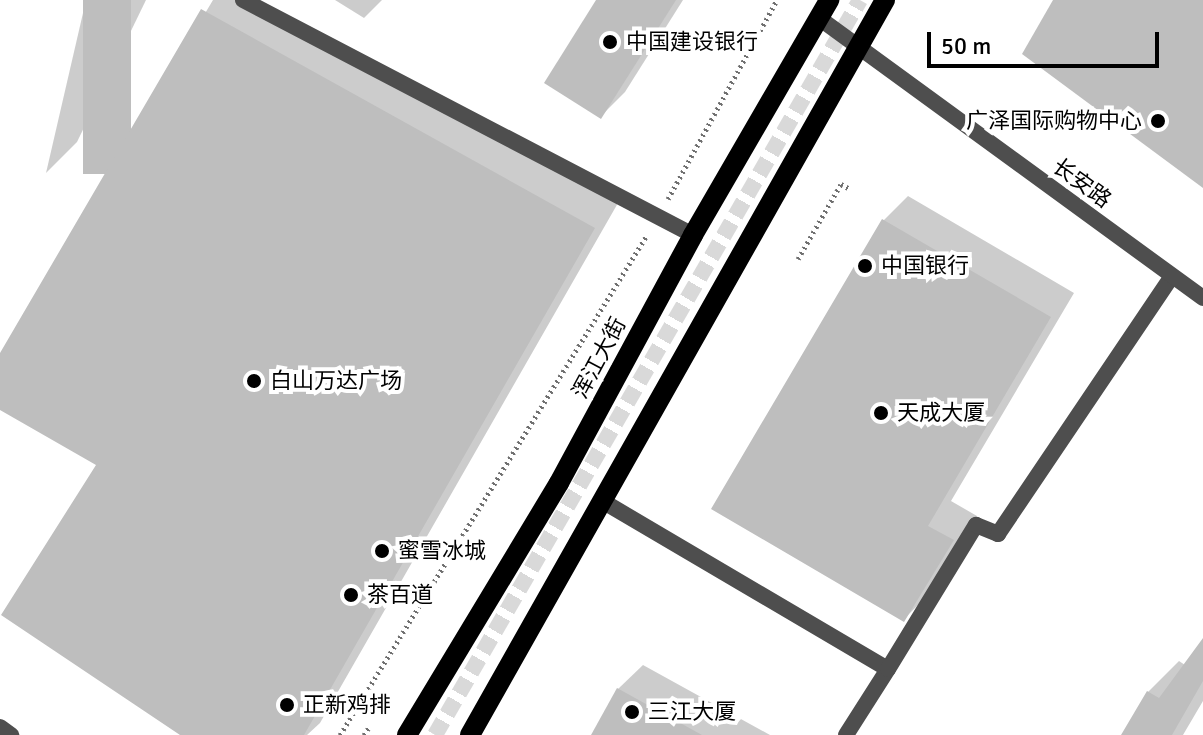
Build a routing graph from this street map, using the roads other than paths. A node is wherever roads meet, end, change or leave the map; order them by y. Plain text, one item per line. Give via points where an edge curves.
1 (243, 0) edge
2 (885, 0) edge
3 (824, 9) edge
4 (858, 47) junction
5 (693, 235) junction
6 (1172, 276) junction
7 (1203, 298) edge
8 (604, 502) junction
9 (888, 669) junction
10 (0, 727) edge
11 (11, 735) edge
12 (407, 735) edge
13 (470, 735) edge
14 (846, 735) edge

1 - 5 street
2 - 4 main road
3 - 4 street, 长安路
3 - 5 main road, 浑江大街
4 - 6 street, 长安路
4 - 8 main road
5 - 12 main road, 浑江大街 via 559,483
6 - 7 street, 长安路
6 - 9 street via 998,534 976,525
8 - 9 street
8 - 13 main road
9 - 14 street
10 - 11 street

